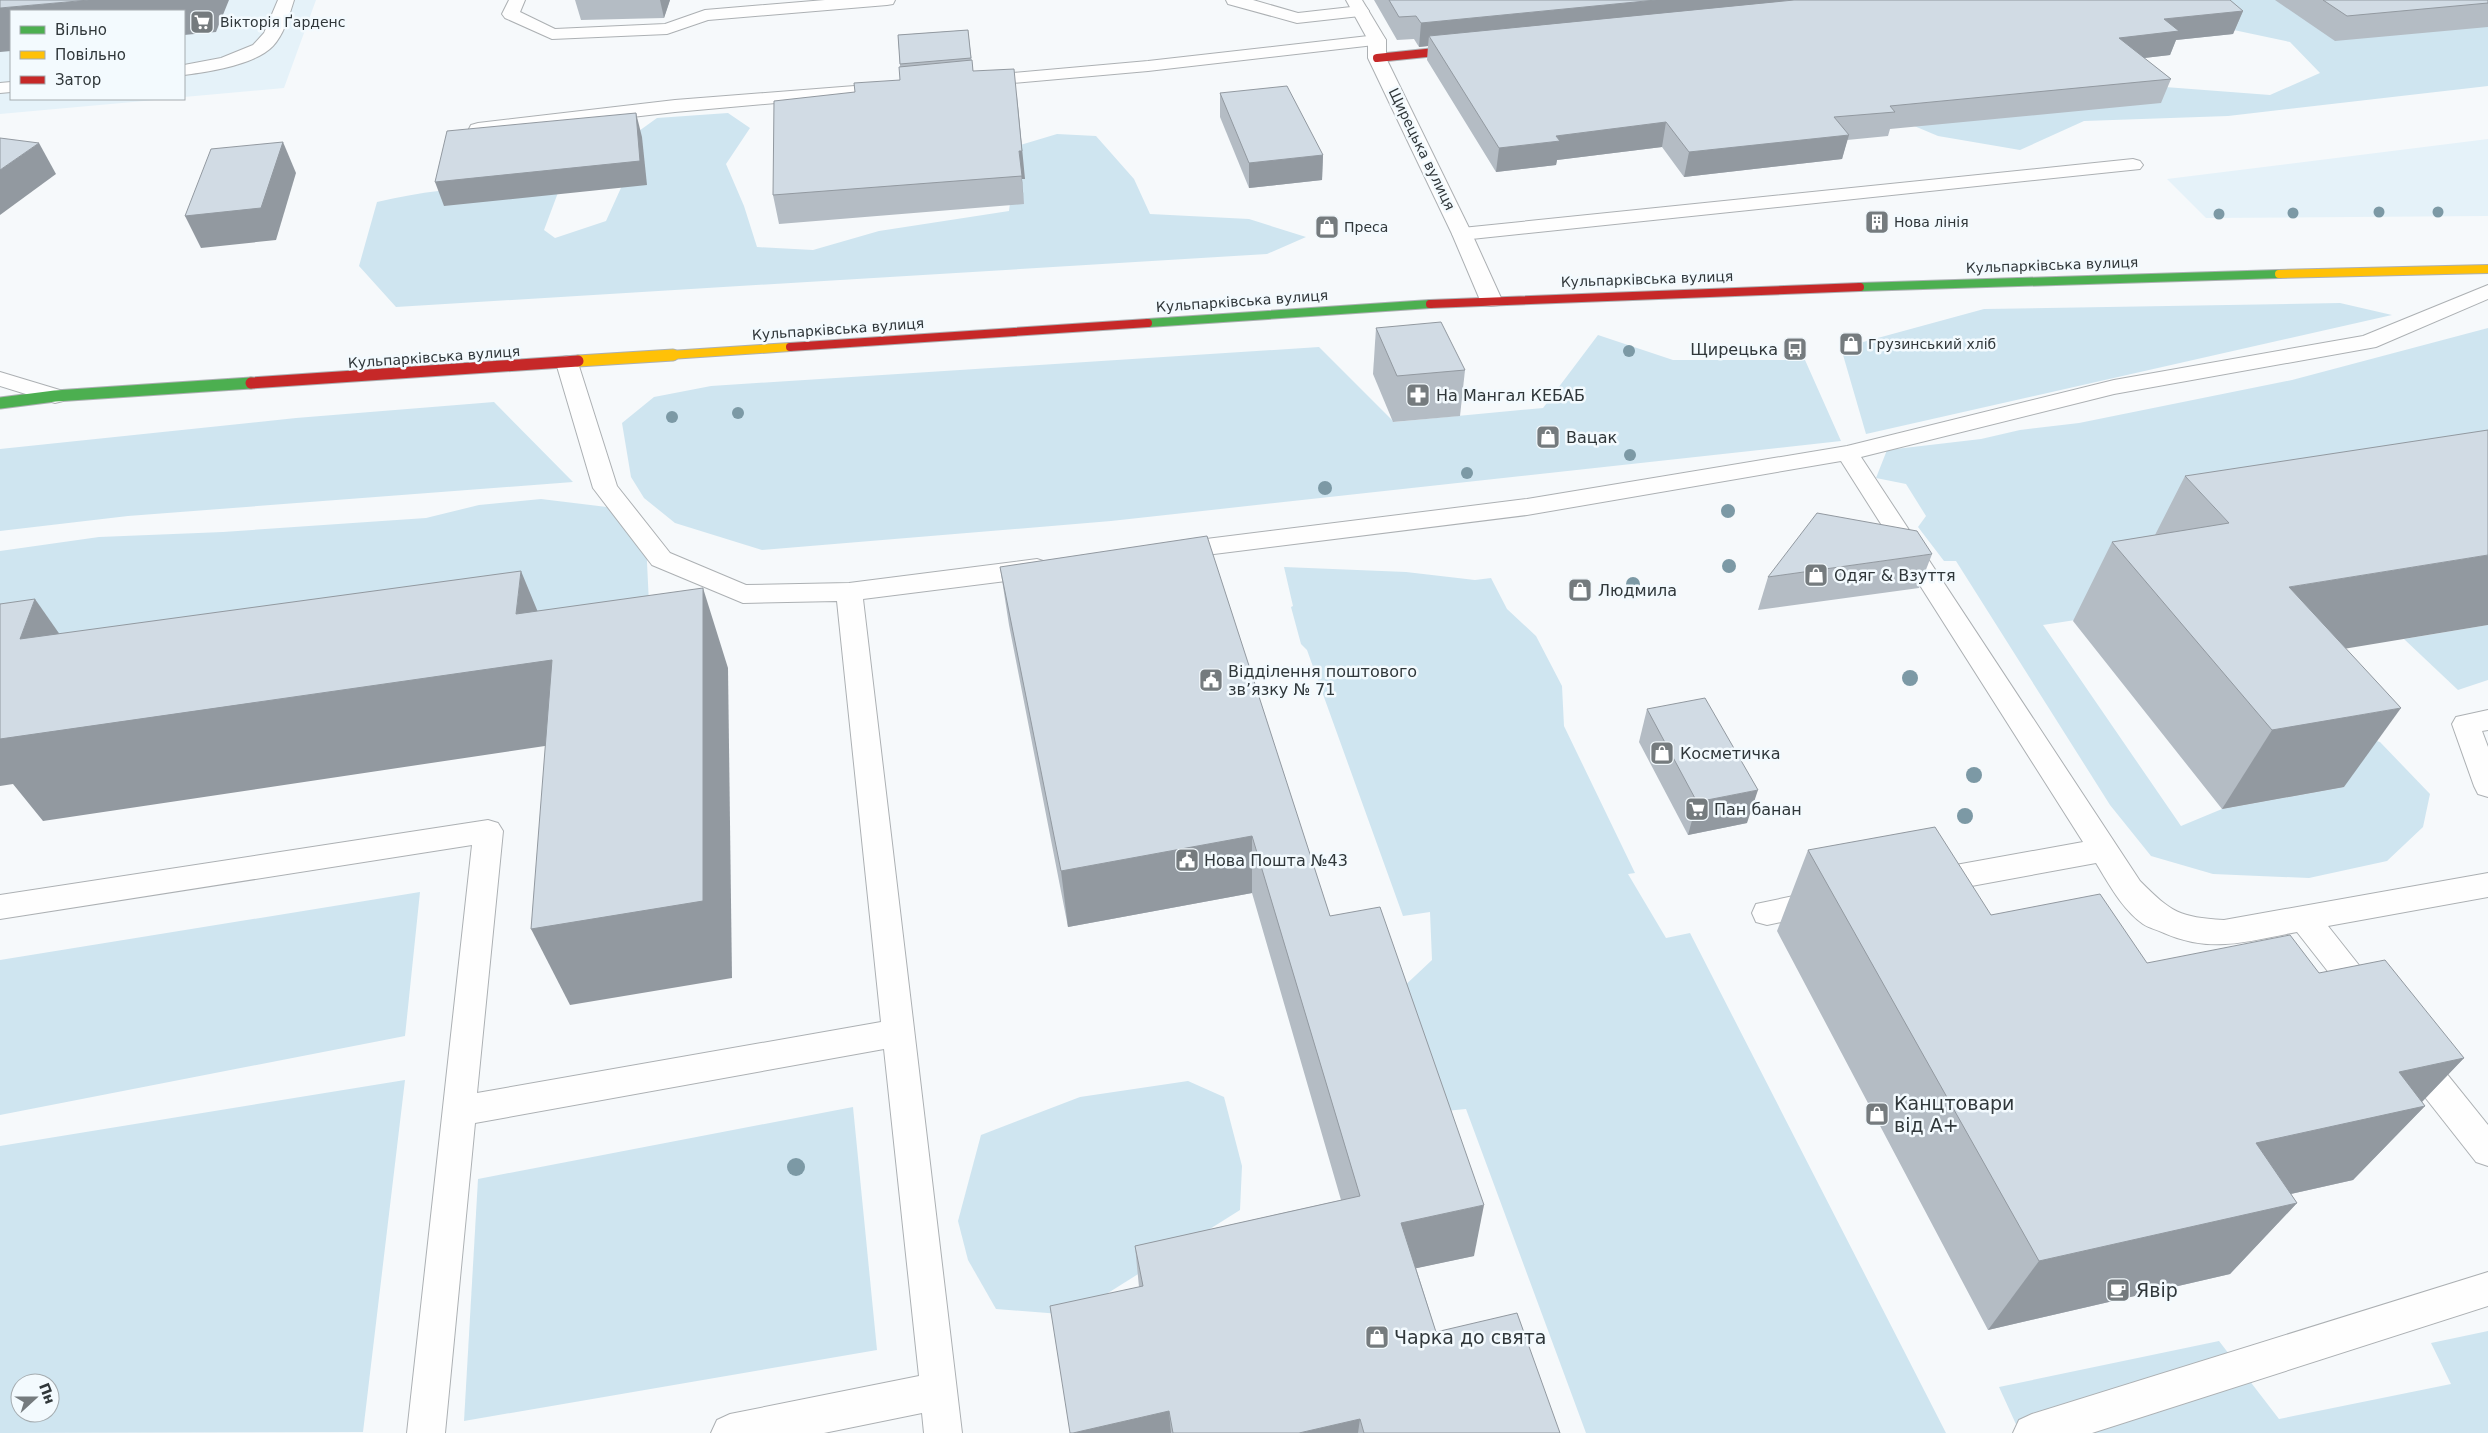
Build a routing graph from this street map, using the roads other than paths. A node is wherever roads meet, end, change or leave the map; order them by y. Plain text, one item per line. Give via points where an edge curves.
1 (286, 0) edge
2 (517, 0) edge
3 (887, 0) edge
4 (1234, 0) edge
5 (1357, 6) edge
6 (704, 7) edge
7 (1476, 48) edge
8 (1377, 49) junction
9 (185, 70) edge
10 (961, 82) edge
11 (912, 86) edge
12 (467, 130) edge
13 (2133, 166) dead end
14 (1462, 234) junction
15 (2488, 269) edge
16 (2488, 291) edge
17 (1491, 300) junction
18 (567, 363) junction
19 (0, 378) edge
20 (55, 396) junction
21 (0, 403) edge
22 (1847, 454) junction
23 (1152, 554) edge
24 (1054, 566) edge
25 (849, 592) junction
26 (2488, 720) edge
27 (2488, 786) edge
28 (2104, 850) junction
29 (2488, 885) edge
30 (1897, 887) edge
31 (1850, 896) edge
32 (0, 907) edge
33 (1767, 913) dead end
34 (2304, 919) junction
35 (897, 1033) junction
36 (459, 1111) junction
37 (2488, 1152) edge
38 (2488, 1290) edge
39 (939, 1391) junction
40 (426, 1433) edge
41 (730, 1433) edge
42 (944, 1433) edge
43 (2032, 1433) edge

1 - 9 street via 265,44 238,58
2 - 6 street via 511,14 552,34 667,29
3 - 6 street
4 - 5 street via 1297,18
5 - 8 street, Щирецька вулиця
7 - 8 main road
8 - 10 street
8 - 14 street, Щирецька вулиця
11 - 12 street via 675,106
13 - 14 street
14 - 17 street, Щирецька вулиця
15 - 17 main road, Кульпарківська вулиця via 2034,280
16 - 22 street via 2368,342 2114,387
17 - 18 main road, Кульпарківська вулиця
18 - 20 main road, Кульпарківська вулиця
18 - 25 street via 604,488 660,559 743,594
19 - 20 street
20 - 21 main road, Кульпарківська вулиця
22 - 23 street via 1527,507
22 - 28 street
24 - 25 street
25 - 35 street
26 - 27 street via 2466,724
28 - 30 street
28 - 34 street via 2129,890 2154,915 2190,930 2224,933
29 - 34 street
31 - 33 street
32 - 36 street via 488,831
34 - 37 street
35 - 36 street
35 - 39 street
36 - 40 street
38 - 43 street
39 - 41 street
39 - 42 street

